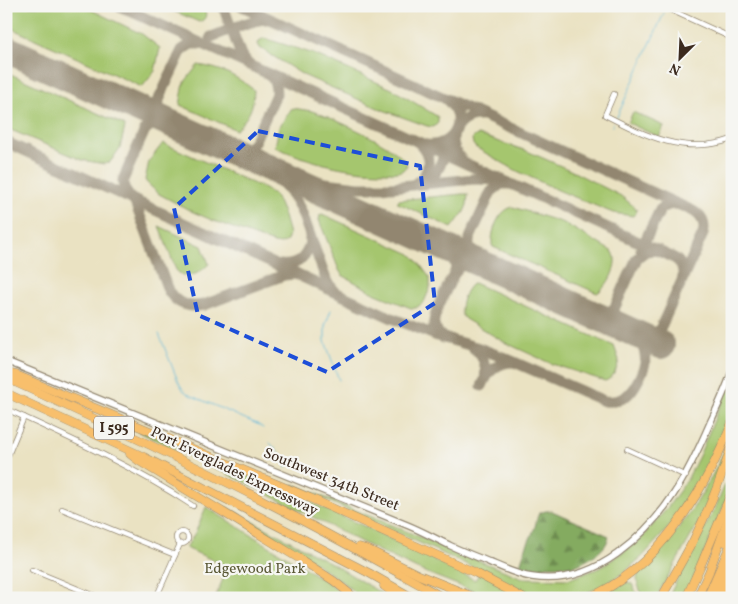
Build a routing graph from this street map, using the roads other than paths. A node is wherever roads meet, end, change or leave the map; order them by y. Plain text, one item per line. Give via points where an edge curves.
1 (662, 6) edge
2 (732, 38) edge
3 (614, 94) dead end
4 (732, 139) edge
5 (6, 361) edge
6 (732, 371) edge
7 (6, 373) edge
8 (6, 378) edge
9 (6, 393) edge
10 (6, 409) edge
11 (24, 417) junction
12 (732, 424) edge
13 (116, 444) junction
14 (732, 444) edge
15 (627, 449) dead end
16 (6, 460) edge
17 (686, 476) junction
18 (732, 491) edge
19 (193, 506) dead end
20 (62, 508) dead end
21 (732, 508) edge
22 (732, 525) edge
23 (339, 540) junction
24 (732, 541) edge
25 (180, 544) dead end
26 (175, 555) junction
27 (732, 556) edge
28 (32, 570) dead end
29 (732, 572) edge
30 (369, 573) junction
31 (100, 598) edge
32 (156, 598) edge
33 (355, 598) edge
34 (400, 598) edge
35 (413, 598) edge
36 (444, 598) edge
37 (476, 598) edge
38 (523, 598) edge
39 (587, 598) edge
40 (662, 598) edge
41 (686, 598) edge
42 (699, 598) edge
43 (707, 598) edge
44 (714, 598) edge
45 (720, 598) edge

1 - 2 street
3 - 4 street via 605,115 651,137 689,146
5 - 17 street, Southwest 34th Street via 401,522 514,573 534,578 568,577 604,563 642,533
6 - 17 street, Southwest 34th Street
7 - 38 highway via 310,498 476,573
8 - 23 highway, Port Everglades Expressway / I 595 via 168,454
9 - 13 highway, Port Everglades Expressway / I 595
10 - 11 street
11 - 16 street
11 - 19 street via 138,472
12 - 39 highway via 699,491 659,545 627,576
13 - 30 highway, Port Everglades Expressway / I 595
13 - 33 highway via 300,558
14 - 40 highway via 706,515
15 - 17 street
18 - 41 highway
20 - 26 street
21 - 42 highway
22 - 42 highway
23 - 36 highway, Port Everglades Expressway / I 595
23 - 37 highway
24 - 43 highway
25 - 26 street
26 - 32 street
27 - 44 highway
28 - 31 street
29 - 45 highway
30 - 34 highway
30 - 35 highway, Port Everglades Expressway / I 595

